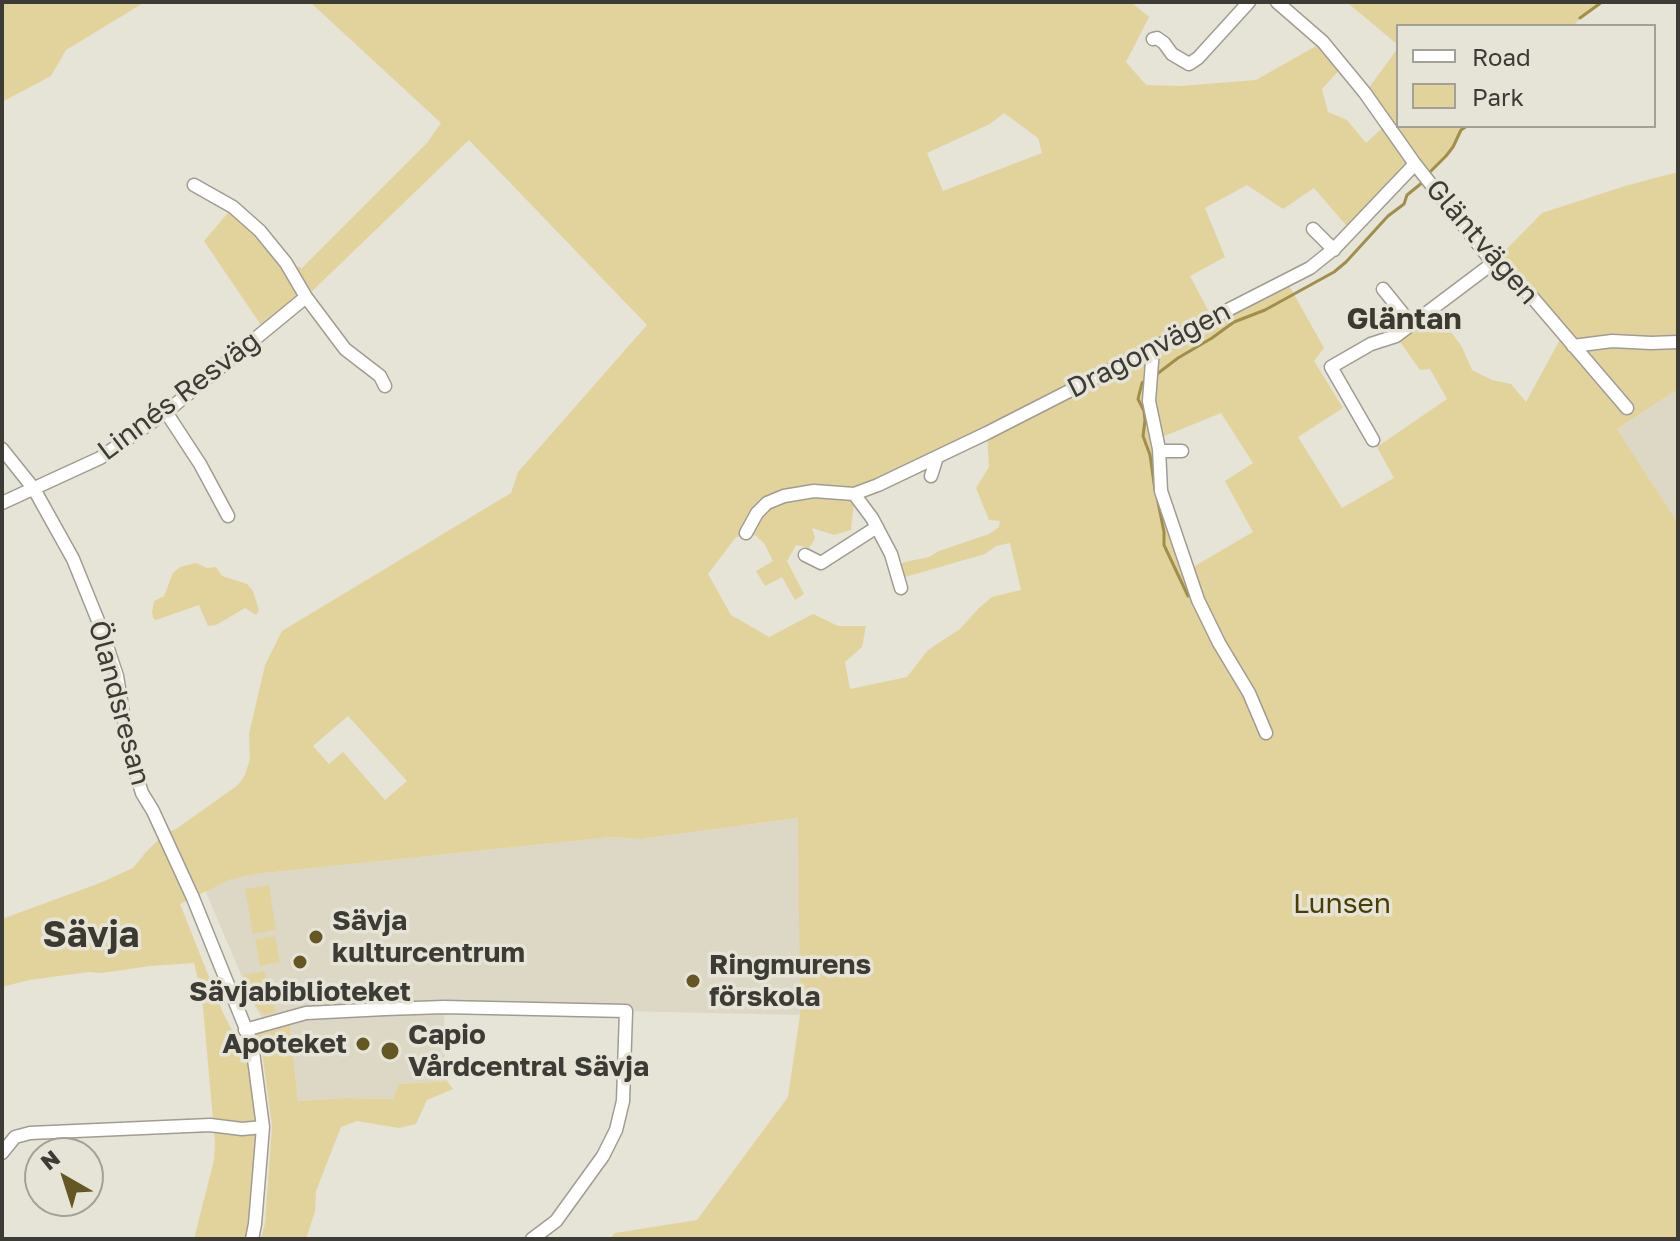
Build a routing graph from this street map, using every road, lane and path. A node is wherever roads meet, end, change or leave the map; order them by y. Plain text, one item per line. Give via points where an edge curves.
1 (1277, 2) edge
2 (1248, 6) edge
3 (1153, 39) dead end
4 (1415, 164) junction
5 (194, 185) dead end
6 (1313, 229) dead end
7 (1334, 250) junction
8 (1493, 263) junction
9 (1383, 289) dead end
10 (306, 297) junction
11 (1412, 325) junction
12 (1678, 342) edge
13 (1573, 346) junction
14 (1153, 349) junction
15 (385, 386) dead end
16 (1627, 408) dead end
17 (166, 412) junction
18 (1373, 440) dead end
19 (2, 449) edge
20 (1159, 451) junction
21 (1182, 451) dead end
22 (937, 457) junction
23 (931, 476) dead end
24 (34, 489) junction
25 (854, 494) junction
26 (2, 503) edge
27 (228, 516) dead end
28 (877, 527) junction
29 (746, 533) dead end
30 (805, 555) dead end
31 (901, 588) dead end
32 (1266, 733) dead end
33 (245, 1030) junction
34 (263, 1127) junction
35 (2, 1153) edge
36 (252, 1239) edge
37 (532, 1239) edge

1 - 4 street, Gläntvägen via 1323,42
2 - 3 street via 1189,64
4 - 7 street, Dragonvägen
4 - 8 street, Gläntvägen
5 - 10 street via 233,207 260,231
6 - 7 street
7 - 14 street, Dragonvägen via 1310,268
8 - 11 street
8 - 13 street, Gläntvägen via 1532,297
9 - 11 street
10 - 15 street via 345,349
10 - 17 street, Linnés Resväg
11 - 18 street via 1376,349 1331,367
12 - 13 street
13 - 16 street, Gläntvägen
14 - 20 street via 1149,401
14 - 22 street, Dragonvägen
17 - 24 street, Linnés Resväg via 100,458
17 - 27 street
19 - 24 street, Ölandsresan
20 - 21 street
20 - 32 street via 1161,491 1198,600
22 - 23 street
22 - 25 street, Dragonvägen
24 - 26 street, Linnés Resväg
24 - 33 street, Ölandsresan via 73,559 101,628 142,793
25 - 28 street
25 - 29 street, Dragonvägen via 814,491 784,496 767,503
28 - 30 street via 864,542 821,563
28 - 31 street
33 - 34 street, Ölandsresan via 252,1044
33 - 37 street via 309,1013 444,1007 626,1011 623,1101 616,1130 556,1221
34 - 35 street via 30,1133 15,1137
34 - 36 street, Ölandsresan

